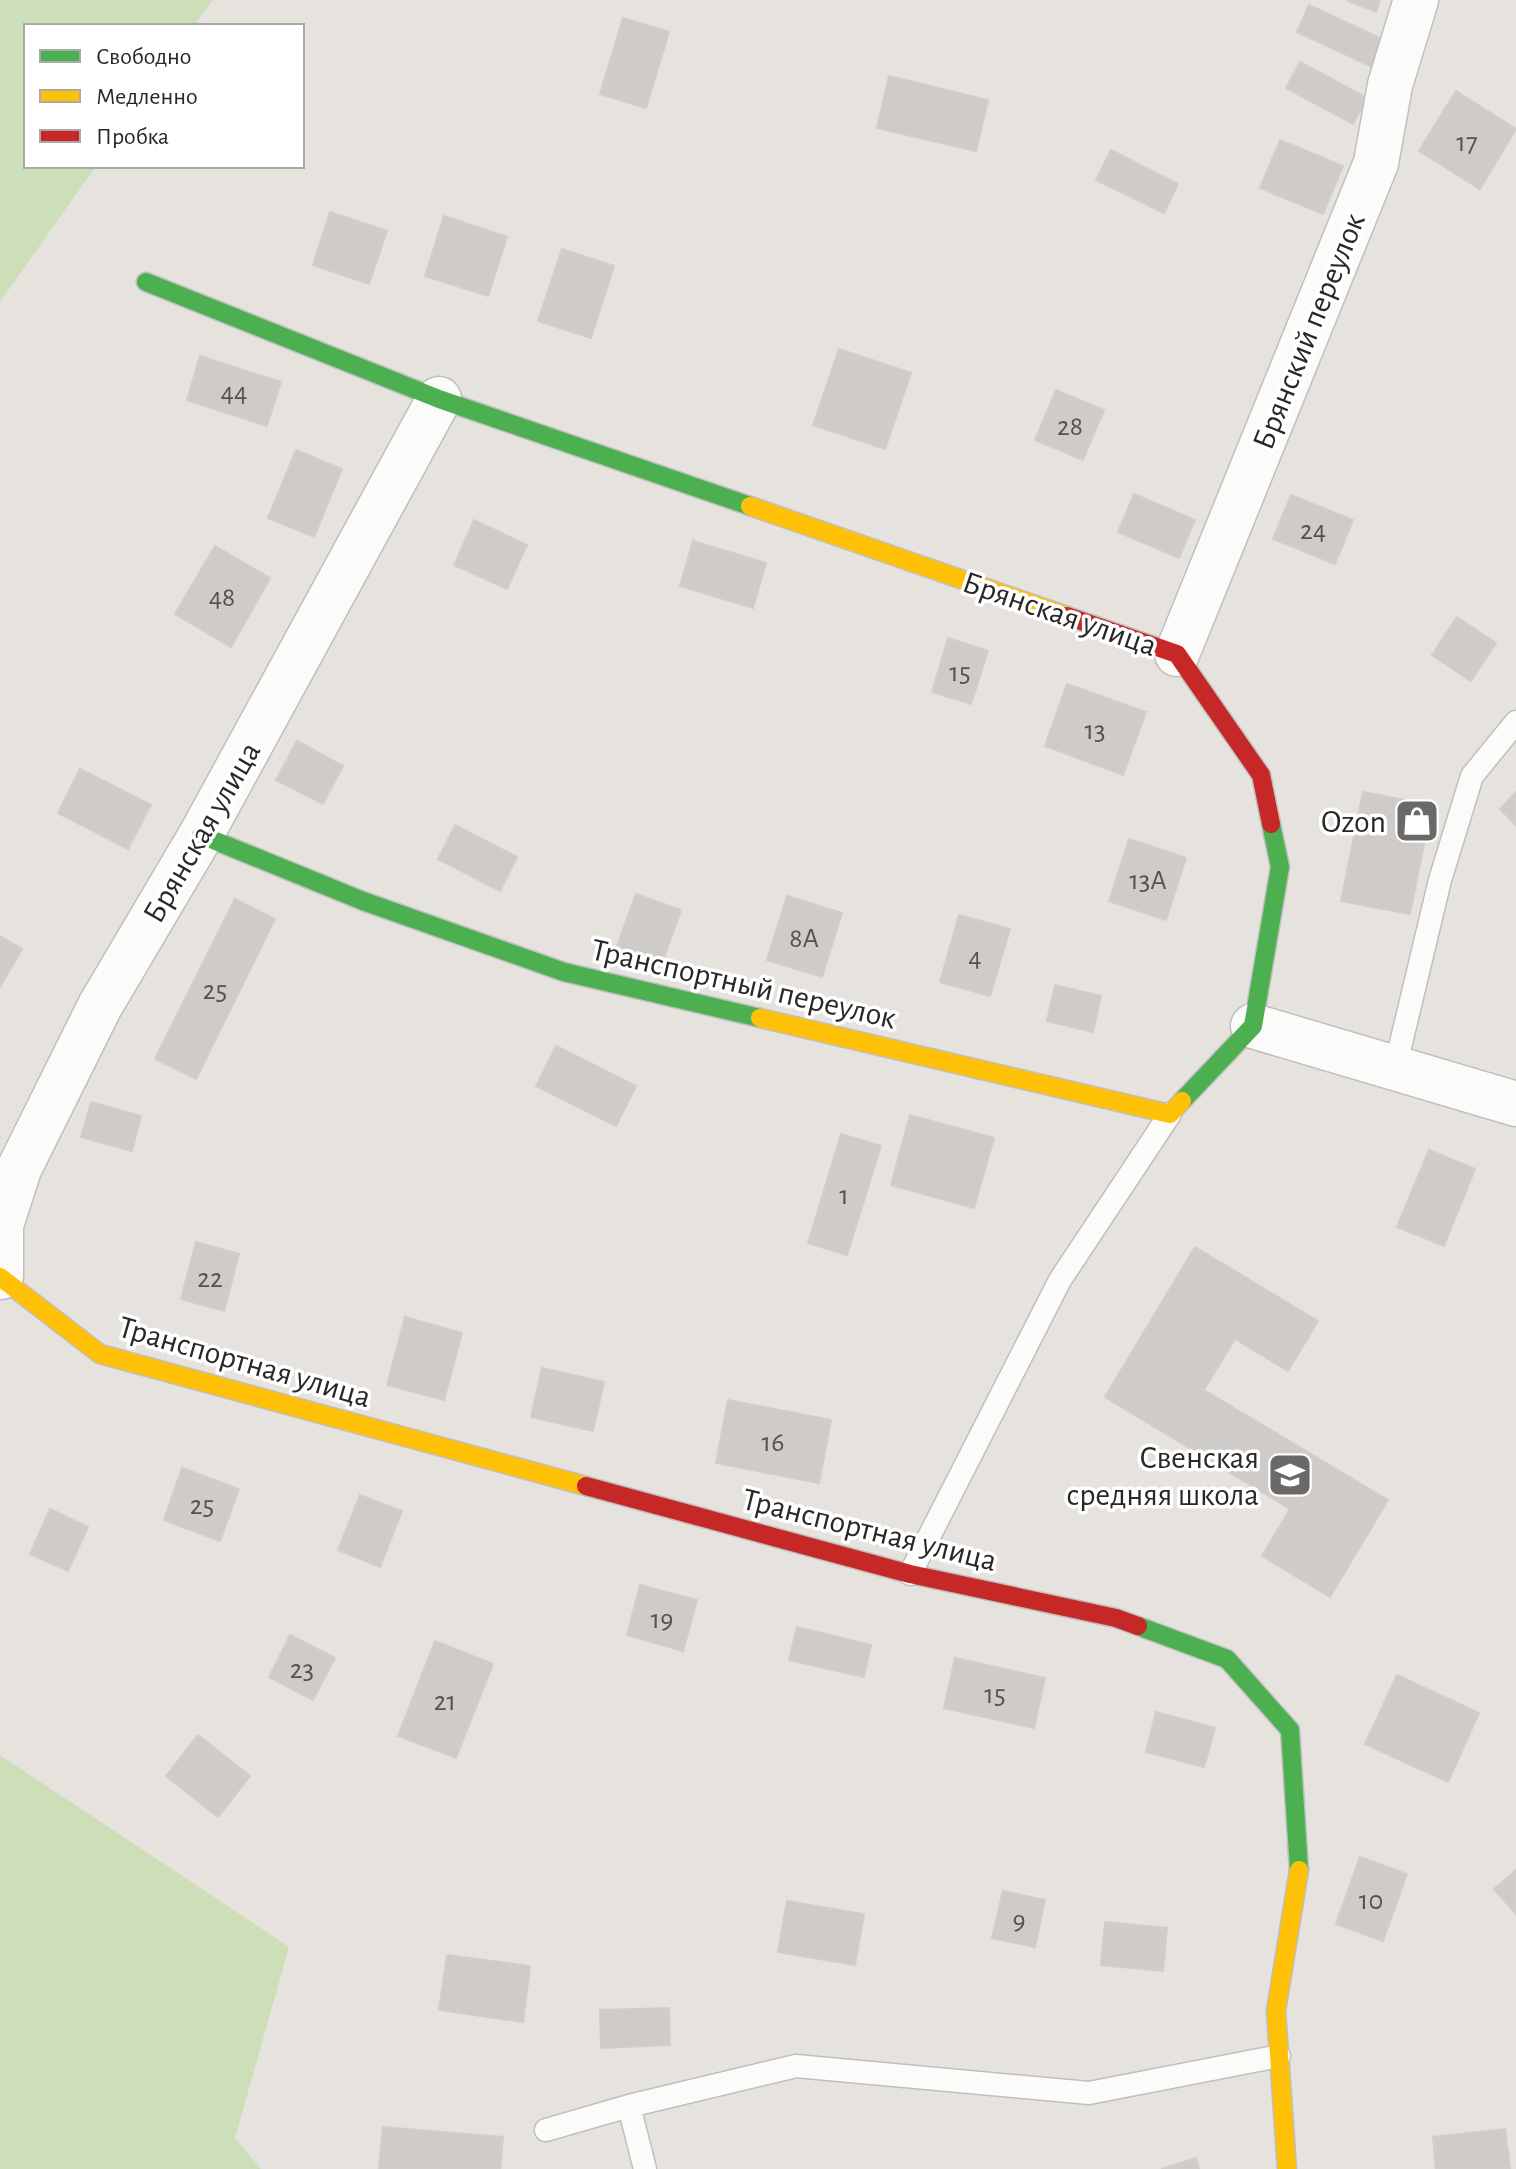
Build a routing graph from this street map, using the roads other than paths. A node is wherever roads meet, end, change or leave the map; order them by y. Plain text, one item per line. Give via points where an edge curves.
1 (1416, 0) edge
2 (146, 282) dead end
3 (439, 399) junction
4 (1177, 654) junction
5 (1516, 722) edge
6 (201, 835) junction
7 (1253, 1026) junction
8 (1395, 1068) junction
9 (1516, 1104) edge
10 (1170, 1114) junction
11 (0, 1277) edge
12 (910, 1574) junction
13 (1279, 2056) junction
14 (629, 2106) junction
15 (546, 2130) dead end
16 (645, 2169) edge
17 (1287, 2169) edge

1 - 4 street, Брянский переулок via 1390,85 1376,163
2 - 3 street, Брянская улица
3 - 4 street, Брянская улица
3 - 6 street, Брянская улица
4 - 7 street, Брянская улица via 1261,775 1280,867
5 - 8 lane via 1472,776 1440,880
6 - 10 street, Транспортный переулок via 363,901 564,972
6 - 11 street, Брянская улица via 100,1006 19,1169 1,1225
7 - 8 street
7 - 10 street
8 - 9 street
10 - 12 lane via 1060,1280
11 - 12 street, Транспортная улица via 100,1354
12 - 13 street, Транспортная улица via 1116,1618 1227,1659 1290,1730 1299,1871 1276,2011
13 - 14 lane via 1089,2093 796,2066
13 - 17 street, Транспортная улица
14 - 15 lane
14 - 16 lane

